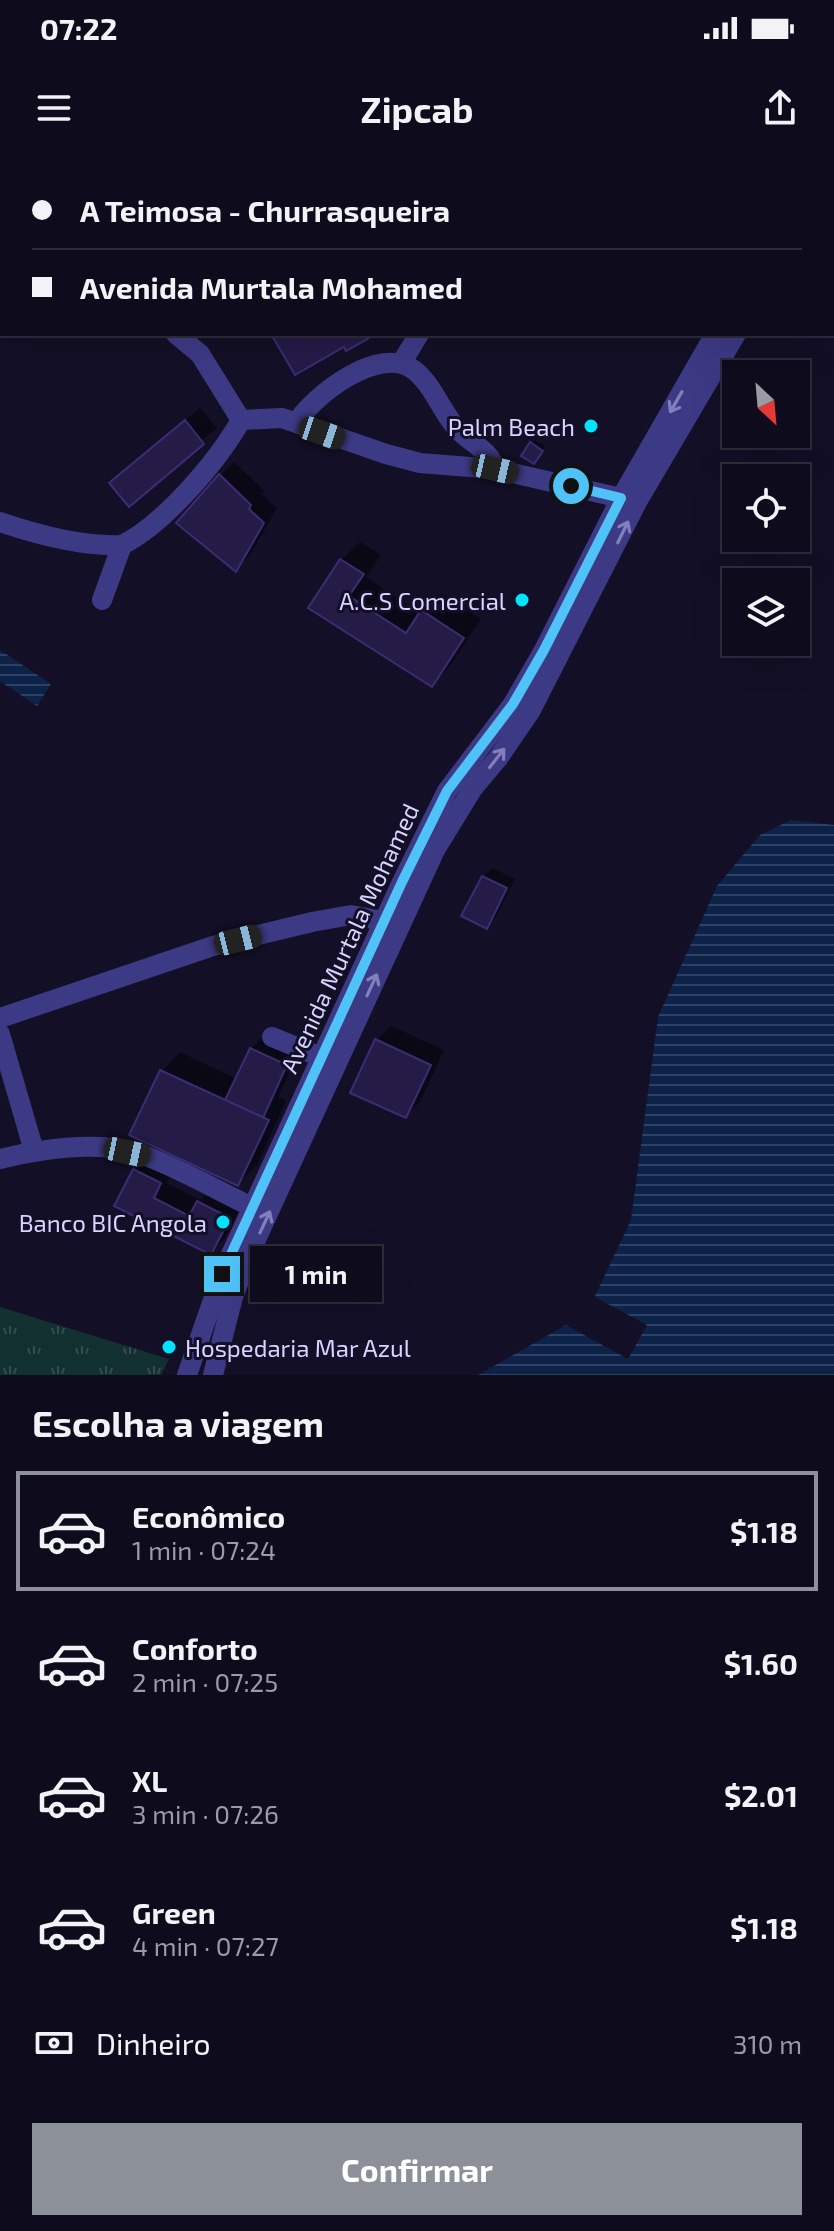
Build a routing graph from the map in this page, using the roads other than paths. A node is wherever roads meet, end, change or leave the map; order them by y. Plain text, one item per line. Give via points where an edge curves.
1 (178, 336) edge
2 (418, 336) edge
3 (714, 336) edge
4 (735, 336) edge
5 (402, 362) junction
6 (241, 420) junction
7 (296, 423) junction
8 (495, 469) junction
9 (621, 498) junction
10 (0, 522) edge
11 (122, 545) junction
12 (102, 600) dead end
13 (384, 921) junction
14 (0, 1018) edge
15 (0, 1034) edge
16 (272, 1037) dead end
17 (321, 1057) junction
18 (34, 1151) junction
19 (0, 1159) edge
20 (252, 1207) junction
21 (187, 1375) edge
22 (213, 1375) edge

1 - 6 street via 200,354
2 - 5 street
3 -> 9 street, Avenida Murtala Mohamed
22 -> 4 street, Avenida Murtala Mohamed via 247,1259 435,850 531,710 637,502
5 - 7 street via 376,365 349,378 316,397
5 - 8 street via 417,372 452,424 492,458
6 - 7 street via 270,417
6 - 11 street via 215,462 151,526
7 - 8 street via 420,463
8 - 9 street
9 - 13 street, Avenida Murtala Mohamed via 513,704 447,791
10 - 11 street via 39,534
11 - 12 street
13 - 14 street via 351,915 213,946
13 - 17 street, Avenida Murtala Mohamed
15 - 18 street
16 - 17 street
17 - 20 street, Avenida Murtala Mohamed
18 - 19 street
18 - 20 street via 110,1148 144,1155
20 - 21 street, Avenida Murtala Mohamed

